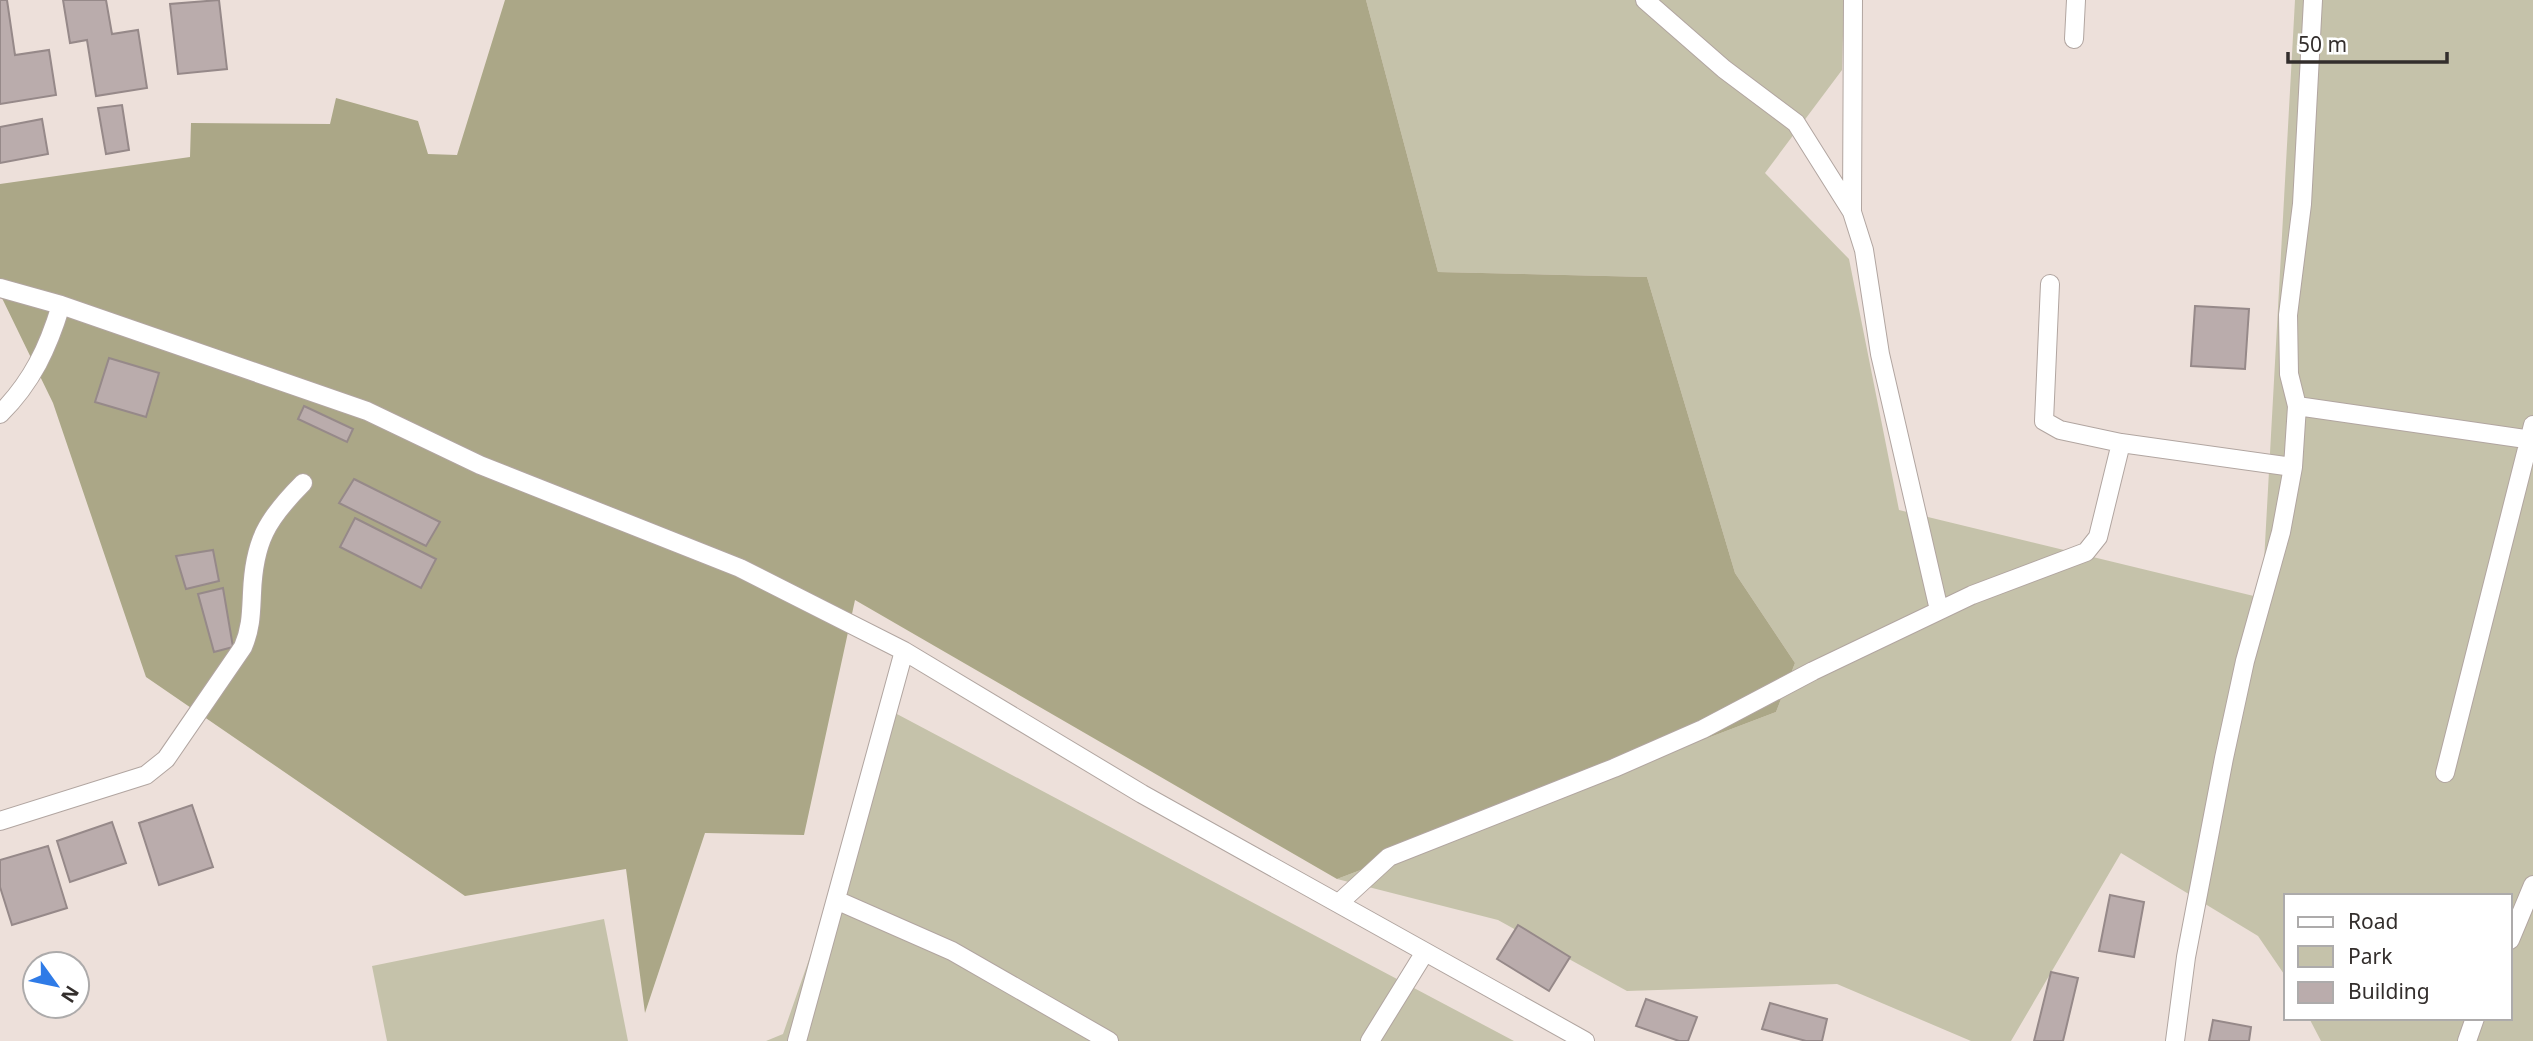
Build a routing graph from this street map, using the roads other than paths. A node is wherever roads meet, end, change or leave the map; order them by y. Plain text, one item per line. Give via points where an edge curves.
1 (1645, 0) edge
2 (1853, 0) edge
3 (2076, 0) edge
4 (2313, 0) edge
5 (2074, 39) dead end
6 (1852, 212) junction
7 (2050, 284) dead end
8 (0, 288) edge
9 (61, 305) junction
10 (2297, 406) junction
11 (0, 414) edge
12 (2533, 435) edge
13 (2122, 443) junction
14 (2293, 467) junction
15 (303, 483) dead end
16 (1939, 610) junction
17 (904, 651) junction
18 (2445, 773) dead end
19 (0, 821) edge
20 (2533, 885) edge
21 (836, 900) junction
22 (1340, 902) junction
23 (2512, 935) edge
24 (1425, 952) junction
25 (2474, 1020) edge
26 (797, 1041) edge
27 (1109, 1041) edge
28 (1370, 1041) edge
29 (1585, 1041) edge
30 (2175, 1041) edge
31 (2467, 1041) edge

1 - 6 street via 1724,69 1796,123
2 - 6 street
3 - 5 street
4 - 10 street via 2302,204 2288,315 2289,374
6 - 16 street via 1864,250 1880,354
7 - 13 street via 2044,421 2060,430
8 - 9 street
9 - 11 street via 37,368
9 - 17 street via 367,411 480,465 740,568
10 - 12 street
10 - 14 street
12 - 18 street
13 - 14 street
13 - 16 street via 2098,537 2086,552
14 - 30 street via 2224,758
15 - 19 street via 275,510 263,531 254,564 251,628 243,647 166,759 146,775
16 - 22 street via 1703,729 1389,857
17 - 21 street
17 - 22 street via 1142,794
20 - 23 street
21 - 26 street
21 - 27 street via 952,951
22 - 24 street
24 - 28 street
24 - 29 street
25 - 31 street

